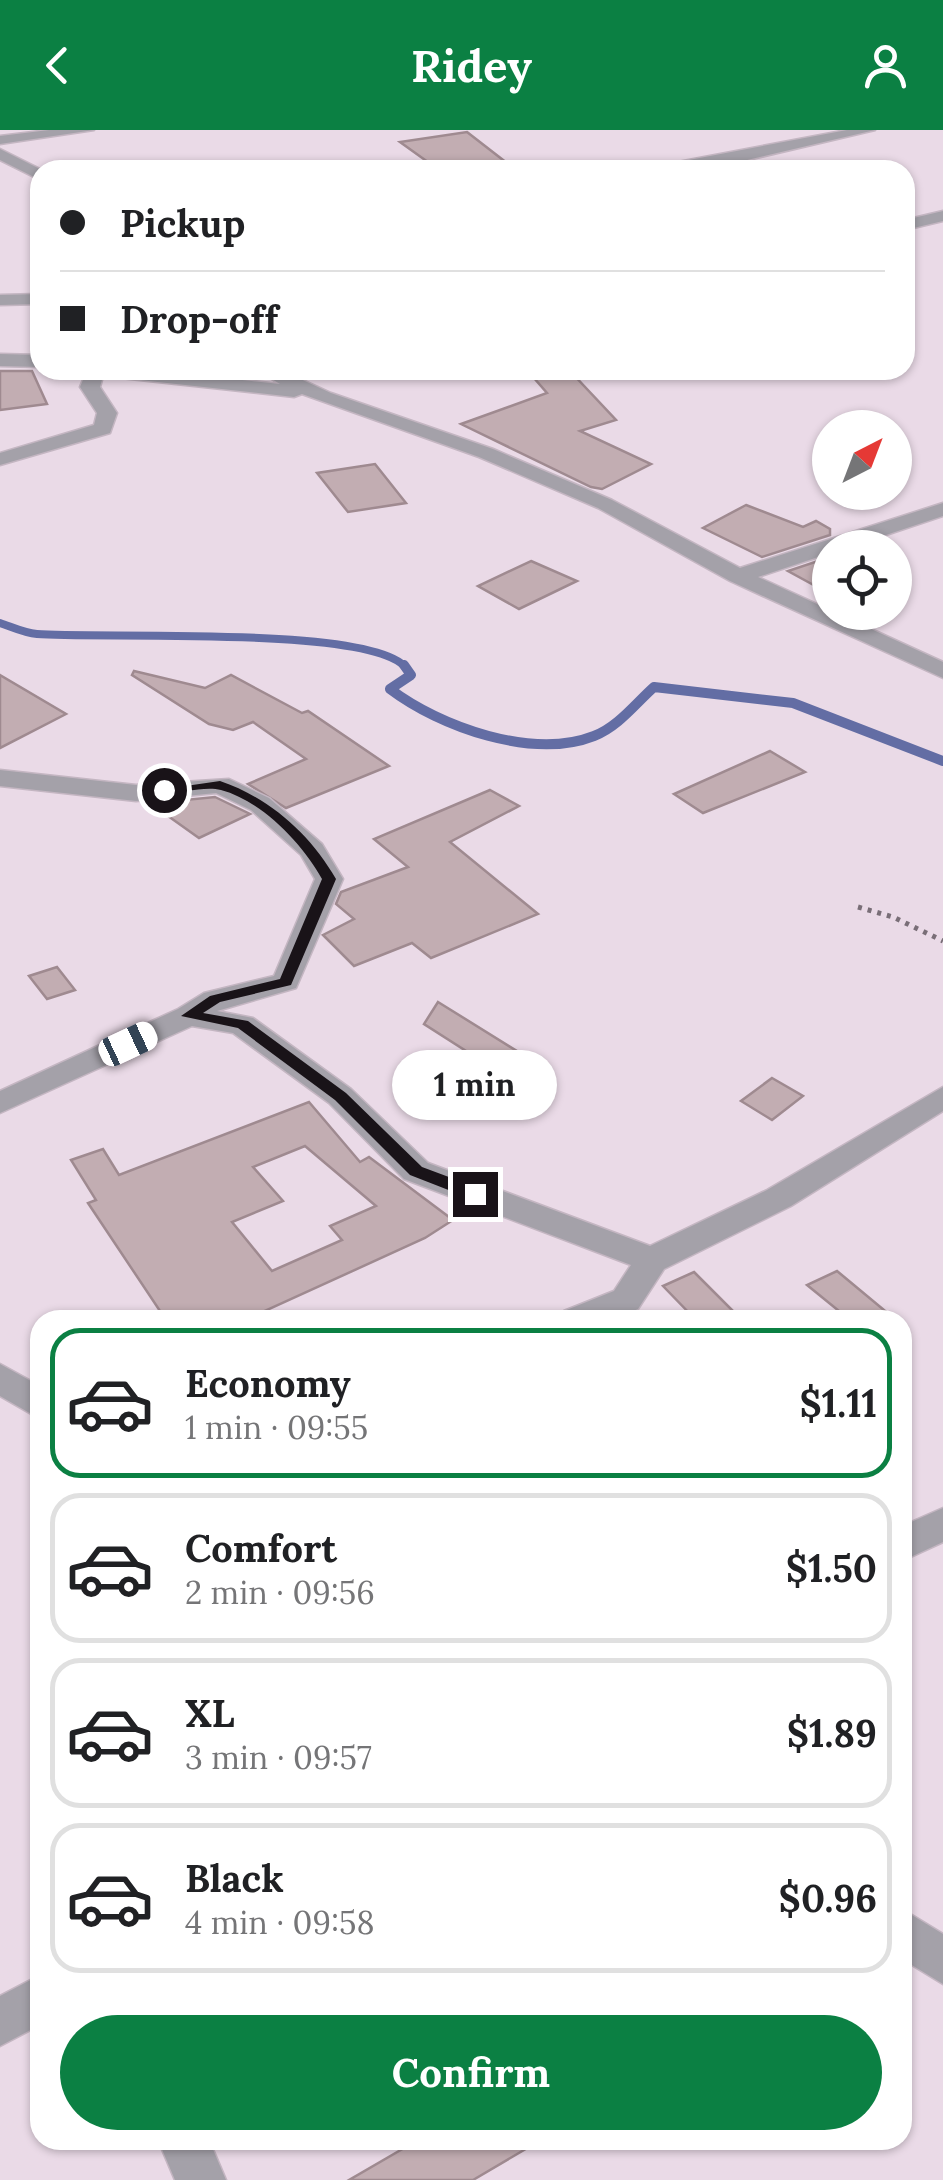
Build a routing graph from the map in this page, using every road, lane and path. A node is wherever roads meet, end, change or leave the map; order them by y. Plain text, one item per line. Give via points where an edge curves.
1 (87, 130) edge
2 (868, 130) edge
3 (0, 140) edge
4 (0, 154) edge
5 (724, 160) edge
6 (30, 170) edge
7 (943, 216) edge
8 (915, 223) edge
9 (30, 299) edge
10 (0, 300) edge
11 (0, 360) edge
12 (30, 361) edge
13 (93, 380) edge
14 (203, 380) edge
15 (287, 380) edge
16 (324, 397) junction
17 (0, 459) edge
18 (943, 509) edge
19 (738, 576) junction
20 (943, 671) edge
21 (0, 778) edge
22 (858, 908) dead end
23 (943, 940) edge
24 (188, 1016) junction
25 (943, 1097) edge
26 (0, 1103) edge
27 (652, 1260) junction
28 (635, 1310) edge
29 (0, 1378) edge
30 (30, 1398) edge
31 (943, 1524) edge
32 (912, 1540) edge
33 (912, 1938) edge
34 (943, 1962) edge
35 (30, 2004) edge
36 (0, 2023) edge
37 (188, 2150) edge
38 (202, 2180) edge

1 - 3 street
2 - 5 street
4 - 6 street
7 - 8 street
9 - 10 street
11 - 12 street
13 - 17 street via 90,386 106,412 103,429
14 - 16 street
15 - 16 street
16 - 19 street via 486,453 605,504
18 - 19 street
19 - 20 street
21 - 24 street via 136,793 220,785 260,804 312,850 329,879 286,982 215,999
22 - 23 path
24 - 26 street
24 - 27 street via 242,1024 340,1096 416,1171
25 - 27 street via 780,1198
27 - 28 street
29 - 30 street
31 - 32 street
33 - 34 street
35 - 36 street
37 - 38 street

